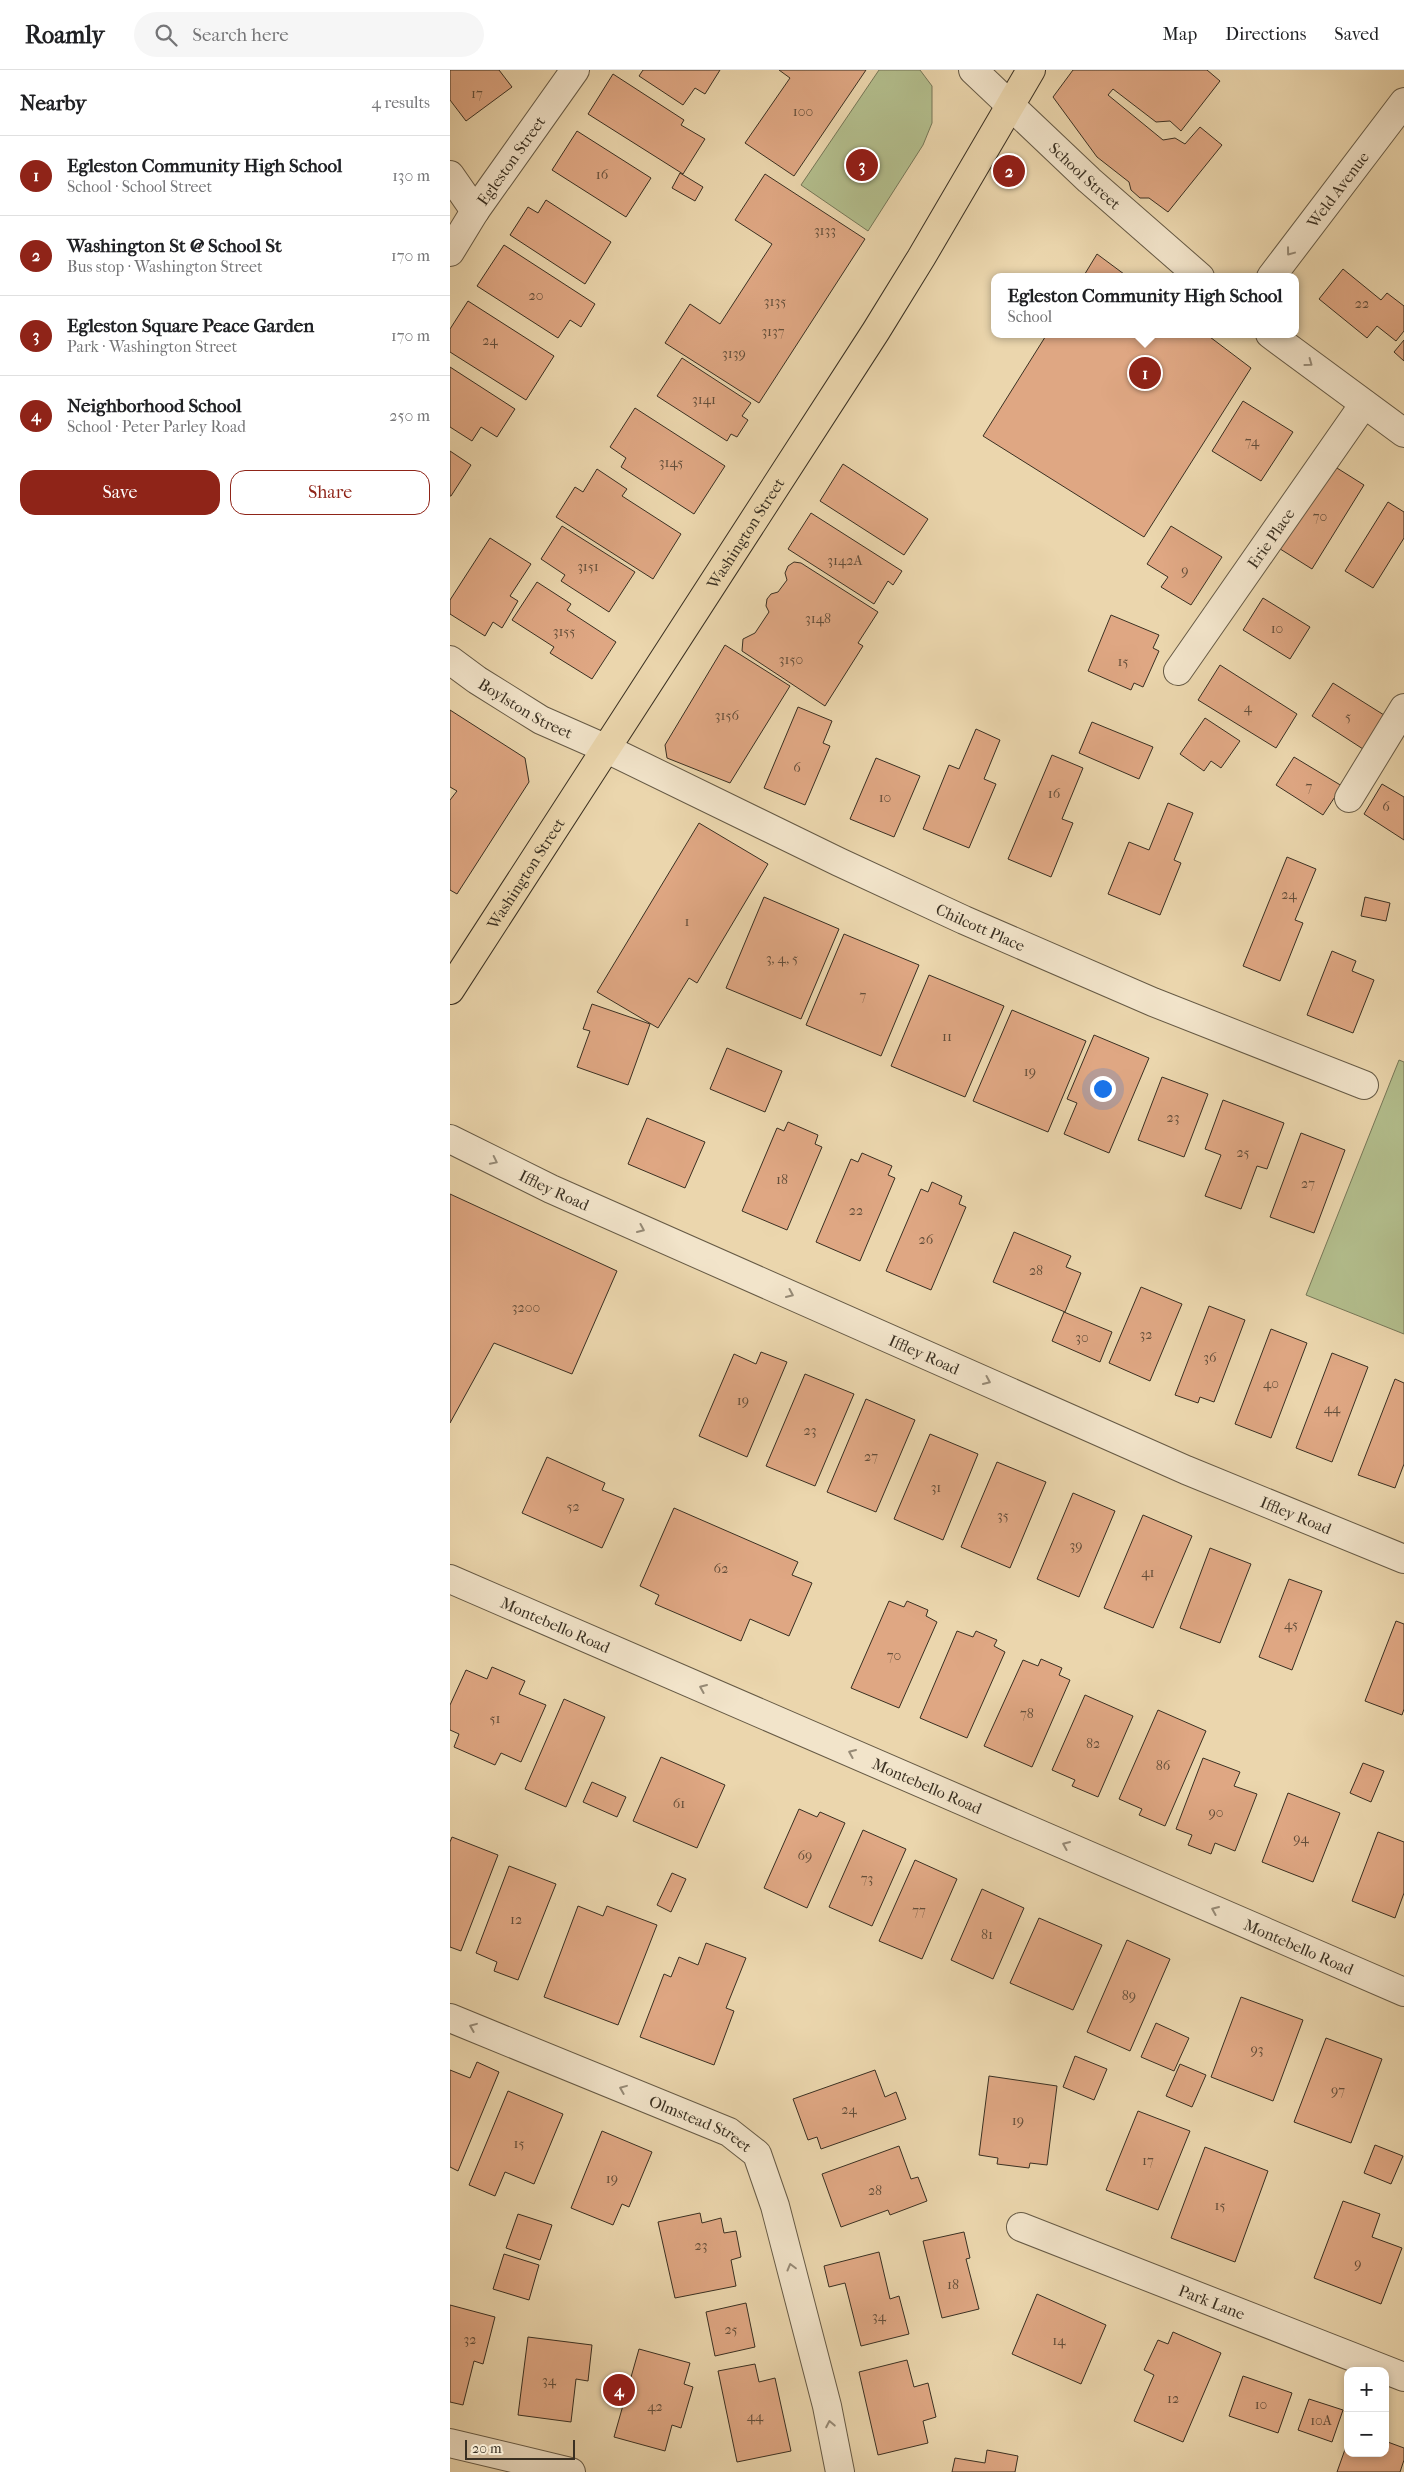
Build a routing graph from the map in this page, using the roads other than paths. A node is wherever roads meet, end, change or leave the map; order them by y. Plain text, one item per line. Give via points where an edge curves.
1 (575, 70) edge
2 (973, 70) edge
3 (1031, 70) edge
4 (1404, 102) edge
5 (1010, 103) junction
6 (450, 175) edge
7 (475, 211) junction
8 (450, 252) edge
9 (1195, 273) edge
10 (1274, 273) edge
11 (1275, 338) edge
12 (1364, 404) junction
13 (1404, 433) edge
14 (450, 660) edge
15 (1178, 671) dead end
16 (1404, 708) edge
17 (606, 748) junction
18 (1349, 798) dead end
19 (450, 990) edge
20 (1364, 1084) dead end
21 (450, 1139) edge
22 (1404, 1559) edge
23 (450, 1579) edge
24 (1404, 1992) edge
25 (450, 2018) edge
26 (1021, 2227) dead end
27 (1404, 2376) edge
28 (450, 2443) edge
29 (570, 2472) edge
30 (840, 2472) edge

1 - 7 street, Egleston Street
2 - 5 street, School Street
3 - 5 main road, Washington Street
4 -> 10 street, Weld Avenue
5 - 9 street, School Street via 1089,180
5 - 17 main road, Washington Street via 921,258
6 - 7 street
7 - 8 street, Egleston Street
11 -> 12 street
12 - 13 street
12 - 15 street, Erie Place
14 - 17 street, Boylston Street via 541,720
16 - 18 street
17 - 19 main road, Washington Street
17 - 20 street, Chilcott Place via 964,920 1153,1002
21 -> 22 street, Iffley Road via 551,1189 1186,1470
24 -> 23 street, Montebello Road
30 -> 25 street, Olmstead Street via 827,2406 775,2206 757,2154 729,2132
26 - 27 street, Park Lane
28 - 29 street

